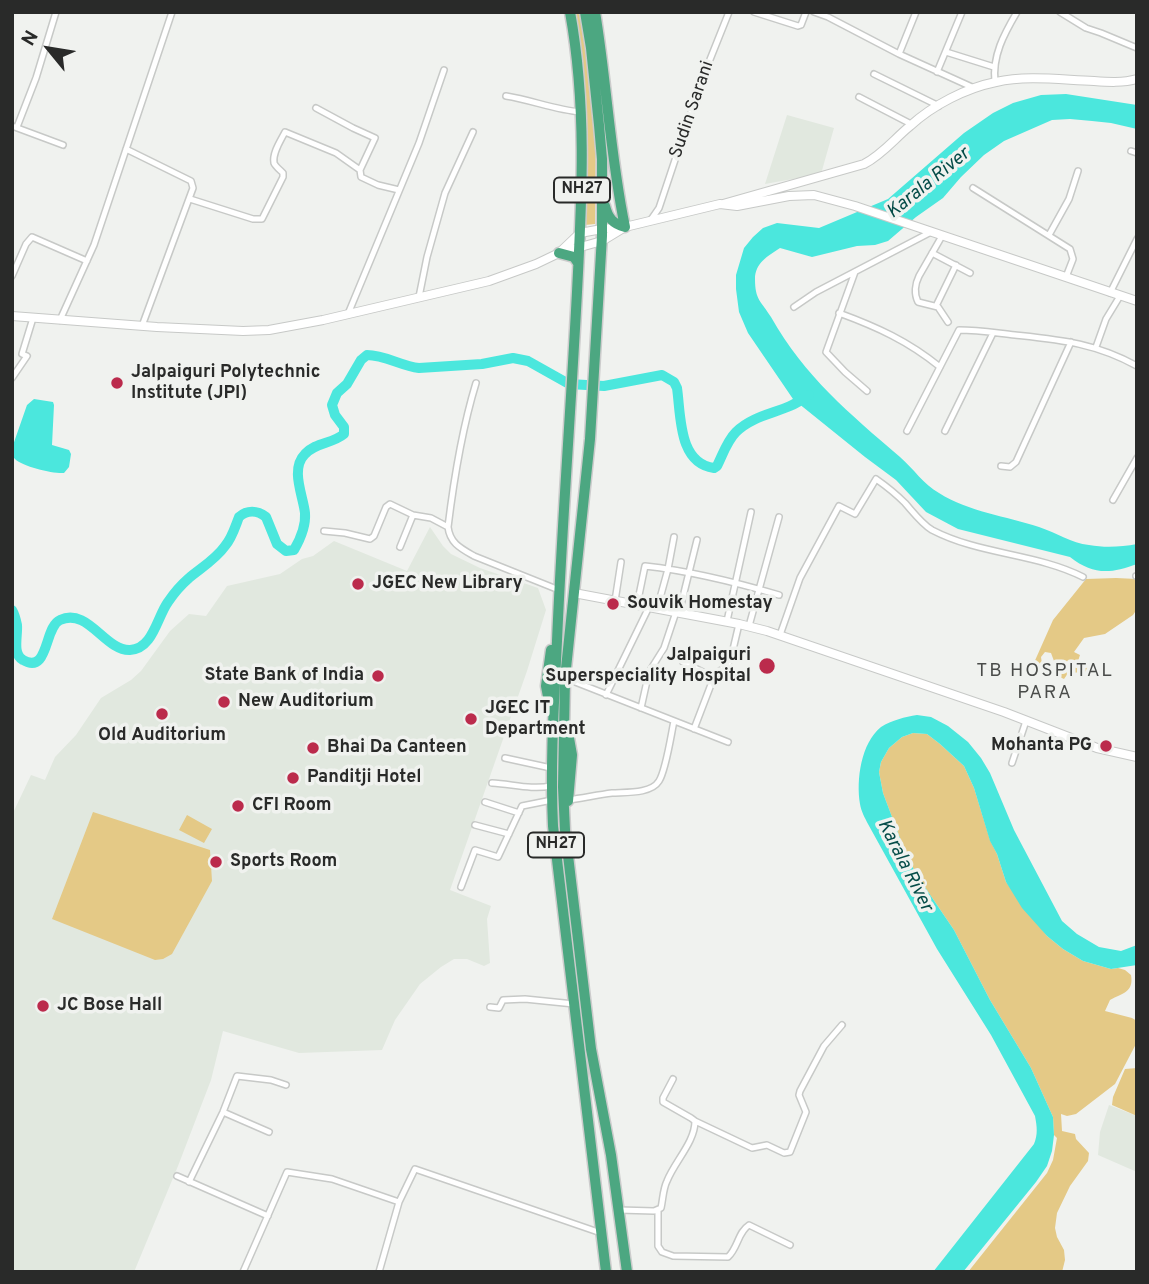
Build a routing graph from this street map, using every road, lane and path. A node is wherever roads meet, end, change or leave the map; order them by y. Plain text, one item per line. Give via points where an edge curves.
1 (56, 12) edge
2 (172, 12) edge
3 (570, 12) edge
4 (585, 12) edge
5 (595, 12) edge
6 (729, 12) edge
7 (754, 12) edge
8 (806, 12) edge
9 (814, 12) edge
10 (916, 12) edge
11 (962, 12) edge
12 (1017, 12) edge
13 (1060, 12) edge
14 (1137, 48) edge
15 (946, 52) junction
16 (899, 54) junction
17 (994, 66) junction
18 (444, 70) dead end
19 (937, 72) junction
20 (874, 74) dead end
21 (1137, 79) edge
22 (995, 82) junction
23 (974, 88) junction
24 (506, 96) dead end
25 (859, 97) dead end
26 (939, 106) junction
27 (316, 107) dead end
28 (581, 112) junction
29 (911, 124) junction
30 (15, 126) edge
31 (473, 132) dead end
32 (64, 145) dead end
33 (126, 149) junction
34 (360, 170) junction
35 (1078, 171) dead end
36 (973, 188) dead end
37 (399, 190) junction
38 (603, 197) junction
39 (190, 198) junction
40 (720, 204) junction
41 (659, 208) junction
42 (667, 216) junction
43 (650, 220) junction
44 (625, 227) junction
45 (602, 229) junction
46 (931, 232) junction
47 (580, 233) junction
48 (1049, 235) junction
49 (942, 236) junction
50 (1137, 239) edge
51 (602, 242) junction
52 (579, 248) junction
53 (559, 253) junction
54 (932, 253) junction
55 (87, 261) junction
56 (578, 263) junction
57 (956, 265) junction
58 (855, 272) junction
59 (970, 273) dead end
60 (12, 276) edge
61 (1066, 277) junction
62 (1110, 293) junction
63 (1120, 296) junction
64 (419, 297) junction
65 (1137, 301) edge
66 (936, 306) junction
67 (794, 307) dead end
68 (839, 313) junction
69 (348, 314) junction
70 (12, 316) edge
71 (33, 318) junction
72 (60, 320) junction
73 (948, 322) dead end
74 (142, 326) junction
75 (993, 333) junction
76 (1071, 342) junction
77 (1096, 347) junction
78 (1137, 366) edge
79 (940, 367) junction
80 (12, 378) edge
81 (476, 383) dead end
82 (867, 391) dead end
83 (907, 431) dead end
84 (944, 431) dead end
85 (1137, 458) edge
86 (1002, 466) dead end
87 (1113, 500) dead end
88 (751, 512) dead end
89 (414, 514) junction
90 (779, 517) dead end
91 (448, 527) junction
92 (324, 531) dead end
93 (674, 537) dead end
94 (697, 540) dead end
95 (400, 547) dead end
96 (621, 562) dead end
97 (668, 569) junction
98 (690, 573) junction
99 (1083, 577) dead end
100 (736, 583) junction
101 (759, 589) junction
102 (559, 590) junction
103 (574, 593) junction
104 (779, 595) dead end
105 (615, 601) junction
106 (637, 605) junction
107 (653, 608) junction
108 (678, 612) junction
109 (727, 621) junction
110 (739, 624) junction
111 (749, 626) junction
112 (780, 635) junction
113 (683, 662) dead end
114 (565, 678) junction
115 (715, 678) junction
116 (606, 695) junction
117 (641, 708) junction
118 (558, 717) junction
119 (674, 721) junction
120 (1026, 721) junction
121 (694, 729) junction
122 (728, 742) dead end
123 (1137, 757) edge
124 (505, 758) dead end
125 (1012, 763) dead end
126 (551, 768) junction
127 (492, 783) dead end
128 (552, 786) junction
129 (552, 800) junction
130 (568, 800) junction
131 (485, 802) dead end
132 (519, 813) junction
133 (565, 821) junction
134 (475, 825) dead end
135 (509, 834) junction
136 (461, 887) dead end
137 (574, 1004) junction
138 (490, 1007) dead end
139 (842, 1025) dead end
140 (673, 1079) dead end
141 (286, 1085) dead end
142 (223, 1112) junction
143 (695, 1121) junction
144 (269, 1132) dead end
145 (177, 1177) dead end
146 (189, 1182) junction
147 (399, 1202) junction
148 (619, 1210) junction
149 (658, 1210) junction
150 (268, 1216) junction
151 (601, 1233) junction
152 (790, 1245) dead end
153 (626, 1268) edge
154 (606, 1271) edge
155 (243, 1272) edge
156 (379, 1272) edge

1 - 30 street via 40,67
2 - 33 street
3 - 28 highway, NH27
4 - 38 highway, NH27
5 - 44 highway
6 - 41 street, Sudin Sarani
7 - 8 street via 798,26
9 - 16 street
10 - 16 street
11 - 15 street
12 - 17 street via 999,45
13 - 14 street via 1086,29
15 - 17 street
15 - 19 street
16 - 19 street
17 - 22 street
18 - 37 street
19 - 23 street
20 - 26 street
21 - 22 main road
22 - 23 main road
23 - 26 main road
24 - 28 street
25 - 29 street
26 - 29 main road
27 - 34 street via 375,138
28 - 47 highway, NH27
29 - 40 main road via 883,152 864,163
30 - 32 street
31 - 64 street via 445,193
33 - 39 street via 191,181
33 - 55 street
34 - 37 street via 363,178
34 - 39 street via 336,153 285,132 274,160 283,177 262,219
35 - 48 street
36 - 48 street
37 - 69 street
38 - 44 highway via 610,219
38 - 45 highway, NH27
39 - 74 street
40 - 42 main road
40 - 46 main road via 737,206 814,195
41 - 42 street
41 - 43 street, Sudin Sarani
42 - 43 main road
43 - 44 main road
44 - 45 main road
44 - 51 main road
45 - 47 main road
45 - 51 highway, NH27
46 - 49 main road
46 - 58 street
47 - 52 highway, NH27
47 - 53 main road
48 - 61 street via 1072,251
49 - 54 street
49 - 61 main road
50 - 62 street
51 - 52 main road
51 - 103 highway, NH27
52 - 53 main road
52 - 56 highway, NH27
53 - 56 highway
53 - 64 main road via 489,281
54 - 57 street
54 - 66 street via 919,276 916,293 918,302
55 - 60 street via 32,237
55 - 72 street
56 - 102 highway, NH27
57 - 59 street
57 - 66 street
58 - 67 street
58 - 68 street
61 - 62 main road
62 - 63 main road
63 - 65 main road
63 - 77 street
64 - 69 main road
66 - 73 street
68 - 79 street via 894,336
68 - 82 street via 826,354
69 - 74 main road via 269,330
70 - 71 main road
71 - 72 main road
71 - 80 street via 22,354 27,356
72 - 74 main road
75 - 76 street
75 - 79 street via 958,330
75 - 84 street
76 - 77 street
76 - 86 street via 1016,462
77 - 78 street
79 - 83 street
81 - 91 street
85 - 87 street
88 - 100 street
89 - 91 street
89 - 92 street via 387,505 370,539
89 - 95 street
90 - 101 street
91 - 102 street via 450,537 463,550
93 - 97 street
94 - 98 street
96 - 105 street
97 - 98 street
97 - 106 street via 645,566
97 - 107 street
98 - 100 street
98 - 108 street
99 - 112 street via 933,530 876,479 856,514 839,506 800,578
100 - 101 street
100 - 109 street
101 - 104 street
101 - 111 street
102 - 103 highway
102 - 118 highway, NH27
103 - 105 main road
103 - 114 highway, NH27
105 - 106 main road
106 - 107 main road
107 - 108 main road
107 - 116 street
108 - 109 main road
108 - 117 street via 649,671
109 - 110 main road
110 - 111 main road
110 - 115 street via 729,663
111 - 112 main road
112 - 120 main road
113 - 115 street
114 - 116 street
114 - 118 highway, NH27
115 - 121 street
116 - 117 street
117 - 119 street
118 - 126 highway, NH27
118 - 130 highway, NH27 via 570,738
118 - 133 highway, NH27
119 - 121 street
119 - 130 street via 662,774 654,786
120 - 123 main road via 1097,748
120 - 125 street
121 - 122 street
124 - 126 street
126 - 128 highway, NH27
127 - 128 street via 537,789
128 - 129 highway, NH27
129 - 132 street via 522,806
129 - 137 highway, NH27
130 - 133 highway, NH27
131 - 132 street
132 - 135 street
133 - 148 highway, NH27 via 591,1049
134 - 135 street
135 - 136 street via 498,857 475,850
137 - 138 street via 525,999 503,1000 499,1008
137 - 151 highway, NH27
139 - 143 street via 824,1046 800,1091 806,1112 790,1152 767,1144 752,1148
140 - 143 street via 663,1102
141 - 142 street via 237,1076
142 - 144 street
142 - 146 street
143 - 149 street
145 - 146 street
146 - 150 street
147 - 150 street via 332,1180 287,1172
147 - 151 street via 415,1169
147 - 156 street
148 - 149 street
148 - 153 highway, NH27
149 - 152 street via 658,1246 673,1256 728,1257 749,1225
150 - 155 street
151 - 154 highway, NH27

